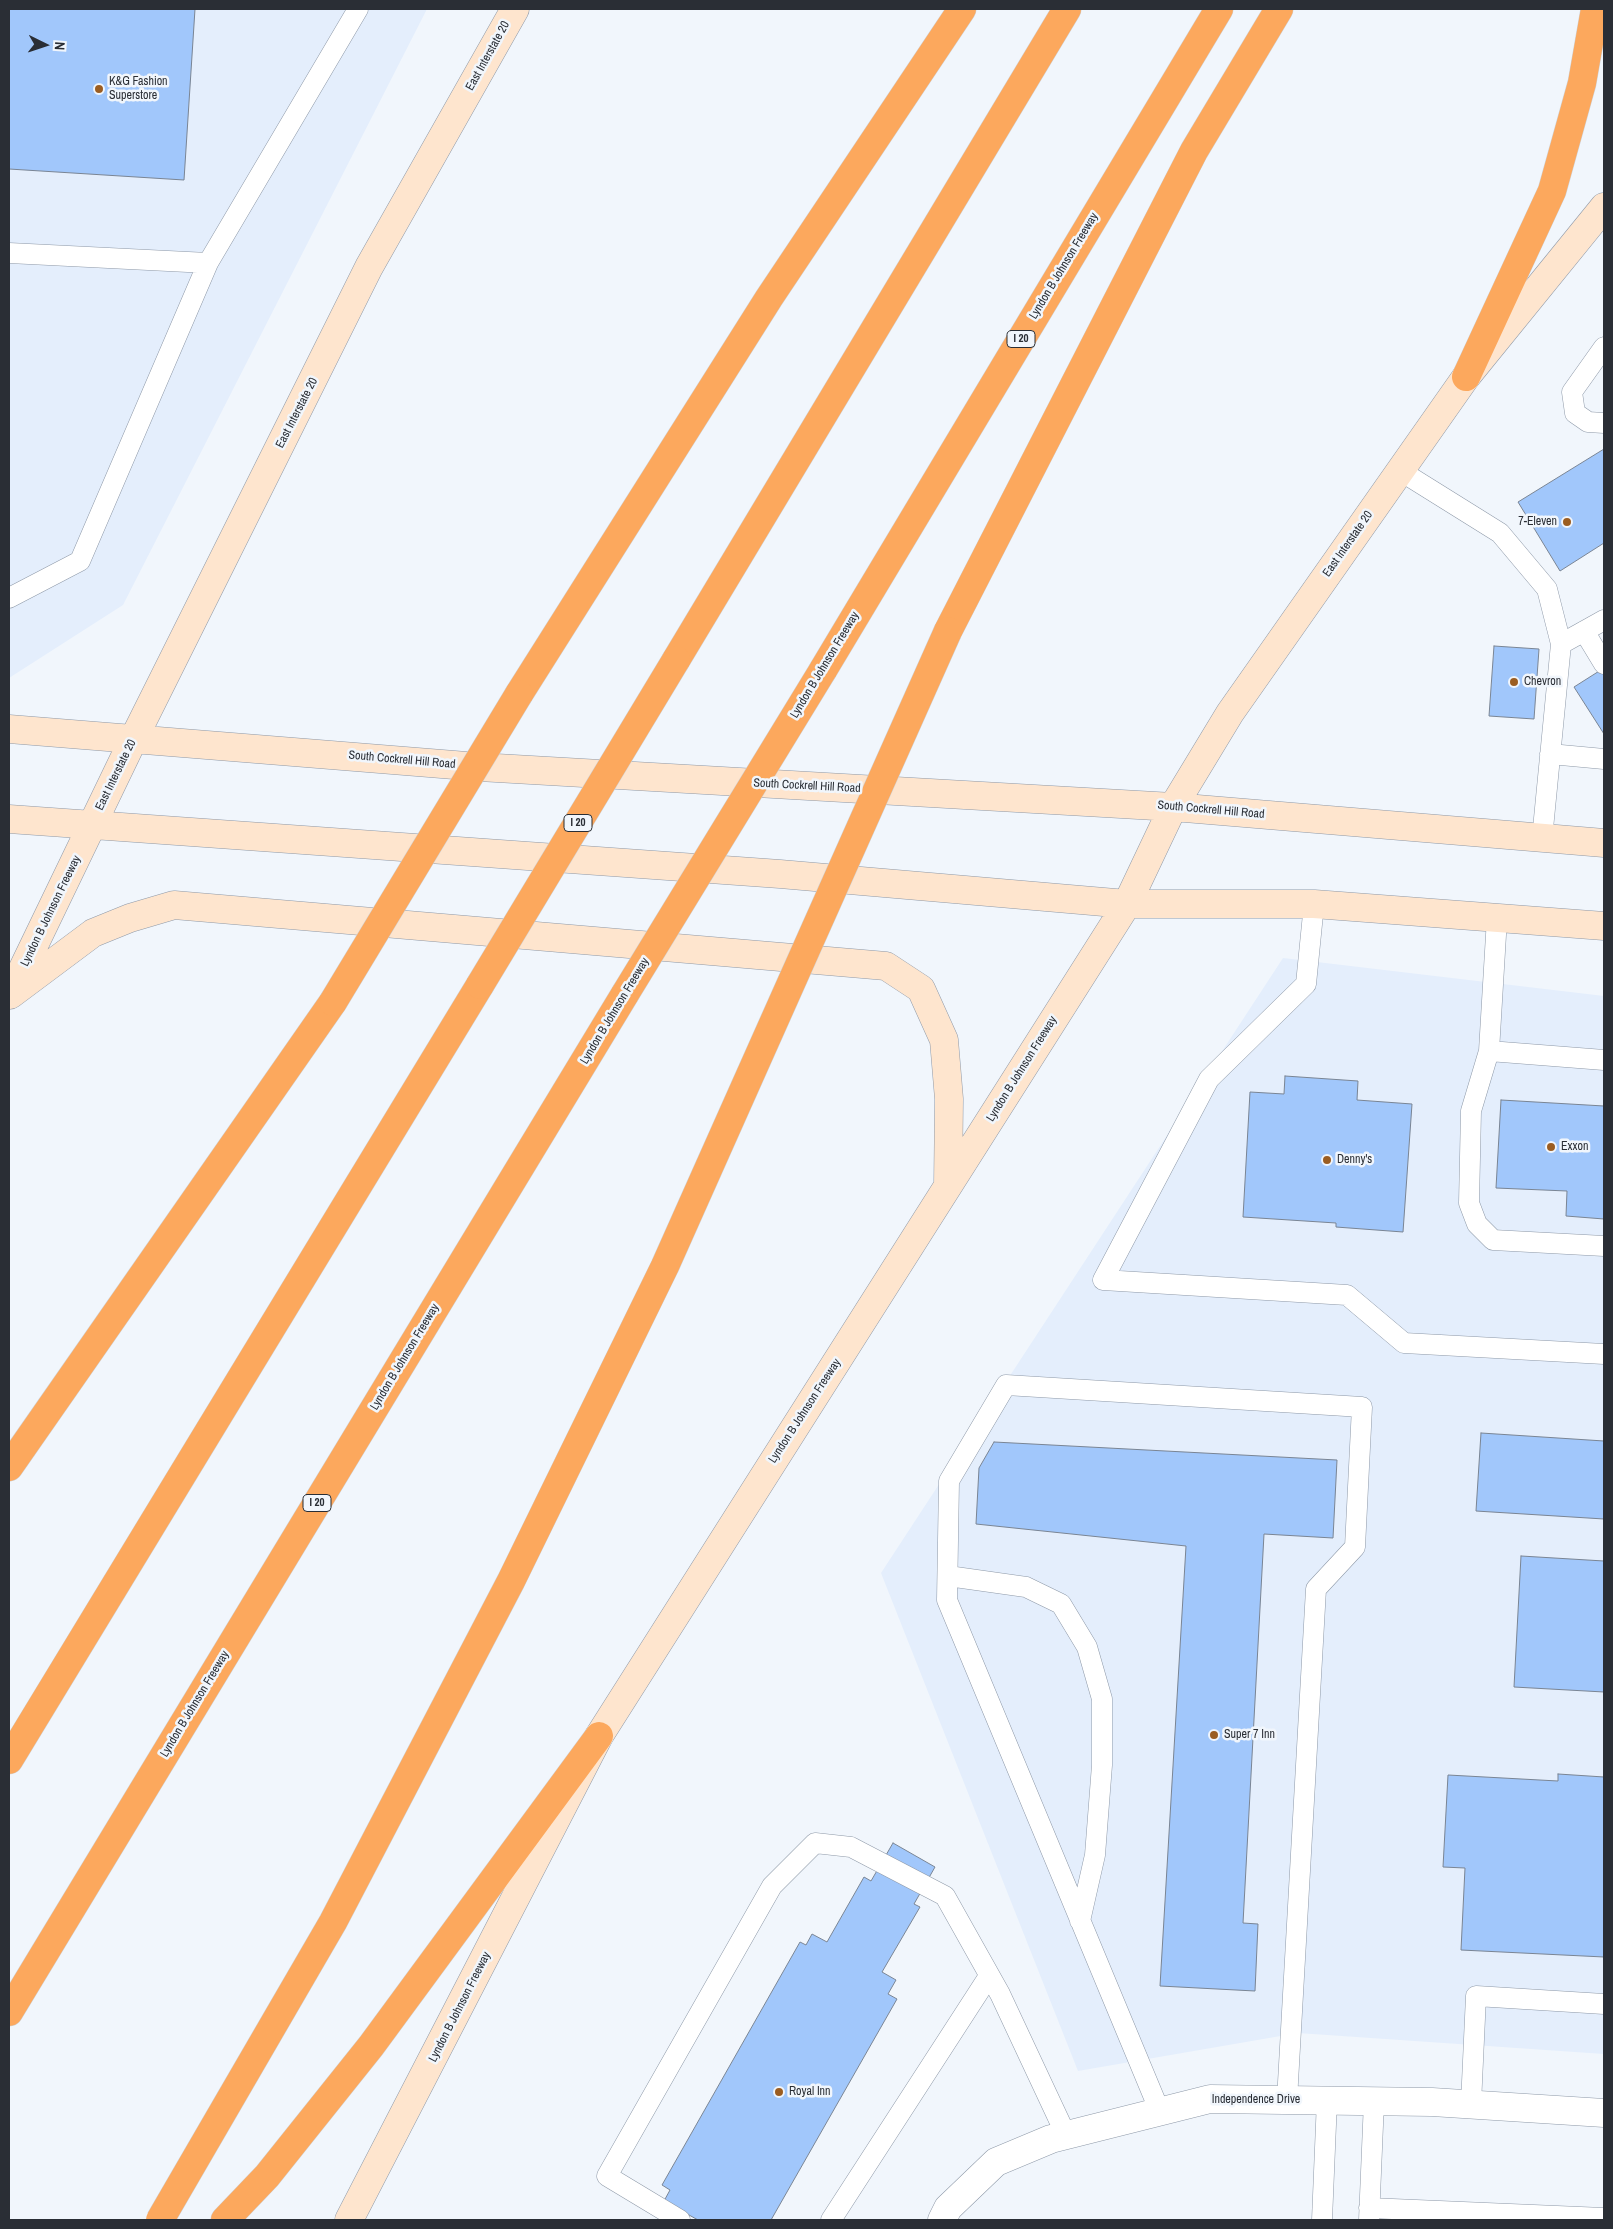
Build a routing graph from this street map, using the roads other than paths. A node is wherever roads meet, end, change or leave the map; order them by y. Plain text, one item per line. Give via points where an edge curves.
1 (358, 9) edge
2 (515, 9) edge
3 (962, 9) edge
4 (1067, 9) edge
5 (1218, 9) edge
6 (1278, 9) edge
7 (1595, 9) edge
8 (1604, 207) edge
9 (9, 253) edge
10 (208, 263) junction
11 (1604, 347) edge
12 (1466, 377) junction
13 (1596, 422) edge
14 (1399, 470) junction
15 (9, 598) edge
16 (1604, 620) edge
17 (1584, 631) junction
18 (1561, 644) junction
19 (1604, 664) edge
20 (9, 729) edge
21 (134, 738) junction
22 (1550, 754) junction
23 (1604, 760) edge
24 (1173, 807) junction
25 (9, 819) edge
26 (93, 824) junction
27 (1542, 839) junction
28 (1604, 843) edge
29 (1127, 904) junction
30 (1314, 904) junction
31 (1497, 918) junction
32 (1604, 926) edge
33 (9, 996) edge
34 (1490, 1051) junction
35 (1604, 1060) edge
36 (948, 1186) junction
37 (1604, 1246) edge
38 (1604, 1354) edge
39 (9, 1467) edge
40 (948, 1576) junction
41 (599, 1736) junction
42 (9, 1760) edge
43 (1080, 1921) junction
44 (989, 1976) junction
45 (1604, 2004) edge
46 (9, 2012) edge
47 (1287, 2100) junction
48 (1327, 2100) junction
49 (1374, 2101) junction
50 (1471, 2104) junction
51 (1160, 2112) junction
52 (1604, 2113) edge
53 (1066, 2135) junction
54 (1369, 2214) edge
55 (1604, 2218) edge
56 (160, 2220) edge
57 (224, 2220) edge
58 (349, 2220) edge
59 (680, 2220) edge
60 (831, 2220) edge
61 (942, 2220) edge
62 (1322, 2220) edge

1 - 10 lane
2 - 21 main road, East Interstate 20 via 370,267
3 - 39 highway, bridge via 769,298 519,694 333,1002
4 - 42 highway, I 20, bridge
5 - 46 highway, Lyndon B Johnson Freeway / I 20, bridge via 823,670
6 - 56 highway, bridge via 1194,151 948,631 665,1266 511,1581 333,1922
7 - 12 highway via 1582,83 1552,191
8 - 12 main road, East Interstate 20
9 - 10 lane
10 - 15 lane via 80,561
11 - 13 lane via 1572,392 1575,413
12 - 14 main road, East Interstate 20
14 - 18 lane via 1500,533 1547,589
14 - 24 main road, East Interstate 20 via 1230,713
16 - 17 lane
17 - 18 lane
17 - 19 lane
18 - 22 lane
20 - 21 main road, South Cockrell Hill Road
21 - 24 main road, South Cockrell Hill Road via 479,767
21 - 26 main road, East Interstate 20
22 - 23 lane
22 - 27 lane
24 - 27 main road, South Cockrell Hill Road
24 - 29 main road, East Interstate 20
25 - 26 main road
26 - 29 main road
26 - 33 main road, Lyndon B Johnson Freeway
27 - 28 main road, South Cockrell Hill Road
29 - 30 main road
29 - 36 main road, Lyndon B Johnson Freeway
30 - 31 main road
30 - 38 lane via 1306,984 1208,1079 1104,1280 1347,1295 1404,1344
31 - 32 main road
31 - 34 lane
33 - 36 main road via 93,933 174,905 886,966 921,989 944,1040 949,1099
34 - 35 lane
34 - 37 lane via 1471,1111 1469,1203 1477,1224 1493,1240
36 - 41 main road, Lyndon B Johnson Freeway
40 - 43 lane via 948,1600
40 - 43 lane via 1026,1587 1061,1604 1087,1647 1102,1699 1102,1766 1095,1855
40 - 47 lane via 949,1481 1006,1385 1362,1407 1355,1547 1316,1589
41 - 57 highway via 372,2046 268,2176
41 - 58 main road, Lyndon B Johnson Freeway
43 - 51 lane
44 - 53 lane
44 - 59 lane via 945,1896 851,1847 815,1844 772,1886 607,2176
44 - 60 lane
45 - 50 lane via 1476,1996
47 - 48 street, Independence Drive
47 - 51 street, Independence Drive via 1210,2099
48 - 49 street, Independence Drive
48 - 62 lane
49 - 50 street, Independence Drive
49 - 54 lane
50 - 52 street, Independence Drive
51 - 53 street, Independence Drive
53 - 61 street, Independence Drive via 996,2162 948,2208
54 - 55 lane

